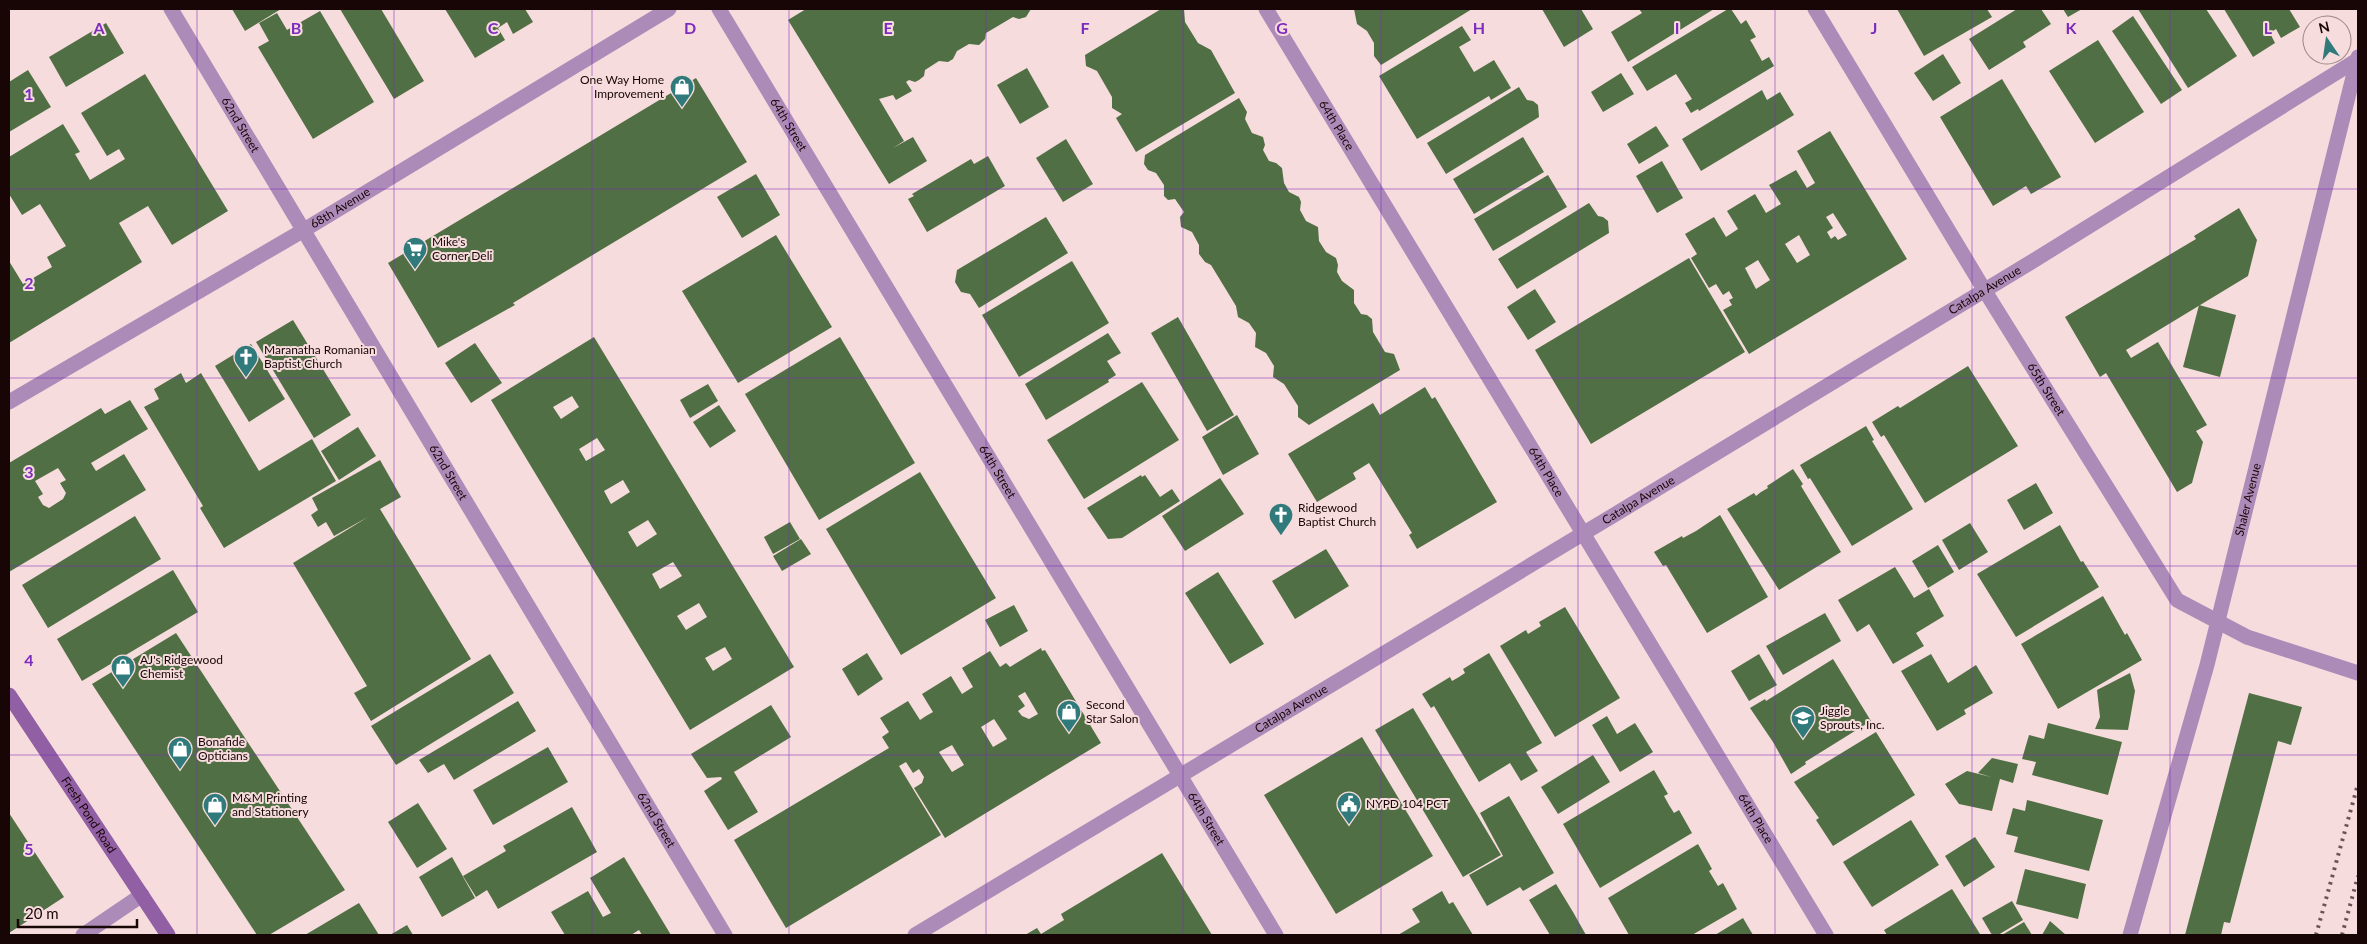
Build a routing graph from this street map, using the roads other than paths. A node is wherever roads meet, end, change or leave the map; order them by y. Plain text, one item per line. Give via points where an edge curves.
1 (171, 9) edge
2 (669, 9) edge
3 (719, 9) edge
4 (1266, 9) edge
5 (1815, 9) edge
6 (2358, 58) edge
7 (304, 230) junction
8 (1985, 291) junction
9 (9, 402) edge
10 (1583, 534) junction
11 (2218, 622) junction
12 (2358, 673) edge
13 (9, 696) edge
14 (1180, 776) junction
15 (142, 895) junction
16 (82, 935) edge
17 (168, 935) edge
18 (725, 935) edge
19 (915, 935) edge
20 (1276, 935) edge
21 (1826, 935) edge
22 (2130, 935) edge

1 - 7 street, 62nd Street
2 - 7 street, 68th Avenue
3 - 14 street, 64th Street
4 - 10 street, 64th Place
5 - 8 street, 65th Street
6 - 8 street, Catalpa Avenue
6 - 11 street, Shaler Avenue
7 - 9 street, 68th Avenue
7 - 18 street, 62nd Street
8 - 10 street, Catalpa Avenue
8 - 11 street, 65th Street via 2177,600
10 - 14 street, Catalpa Avenue
10 - 21 street, 64th Place
11 - 12 street, 65th Street via 2248,637
11 - 22 street, Shaler Avenue
13 - 15 main road, Fresh Pond Road
14 - 19 street, Catalpa Avenue
14 - 20 street, 64th Street
15 - 16 street
15 - 17 main road, Fresh Pond Road

